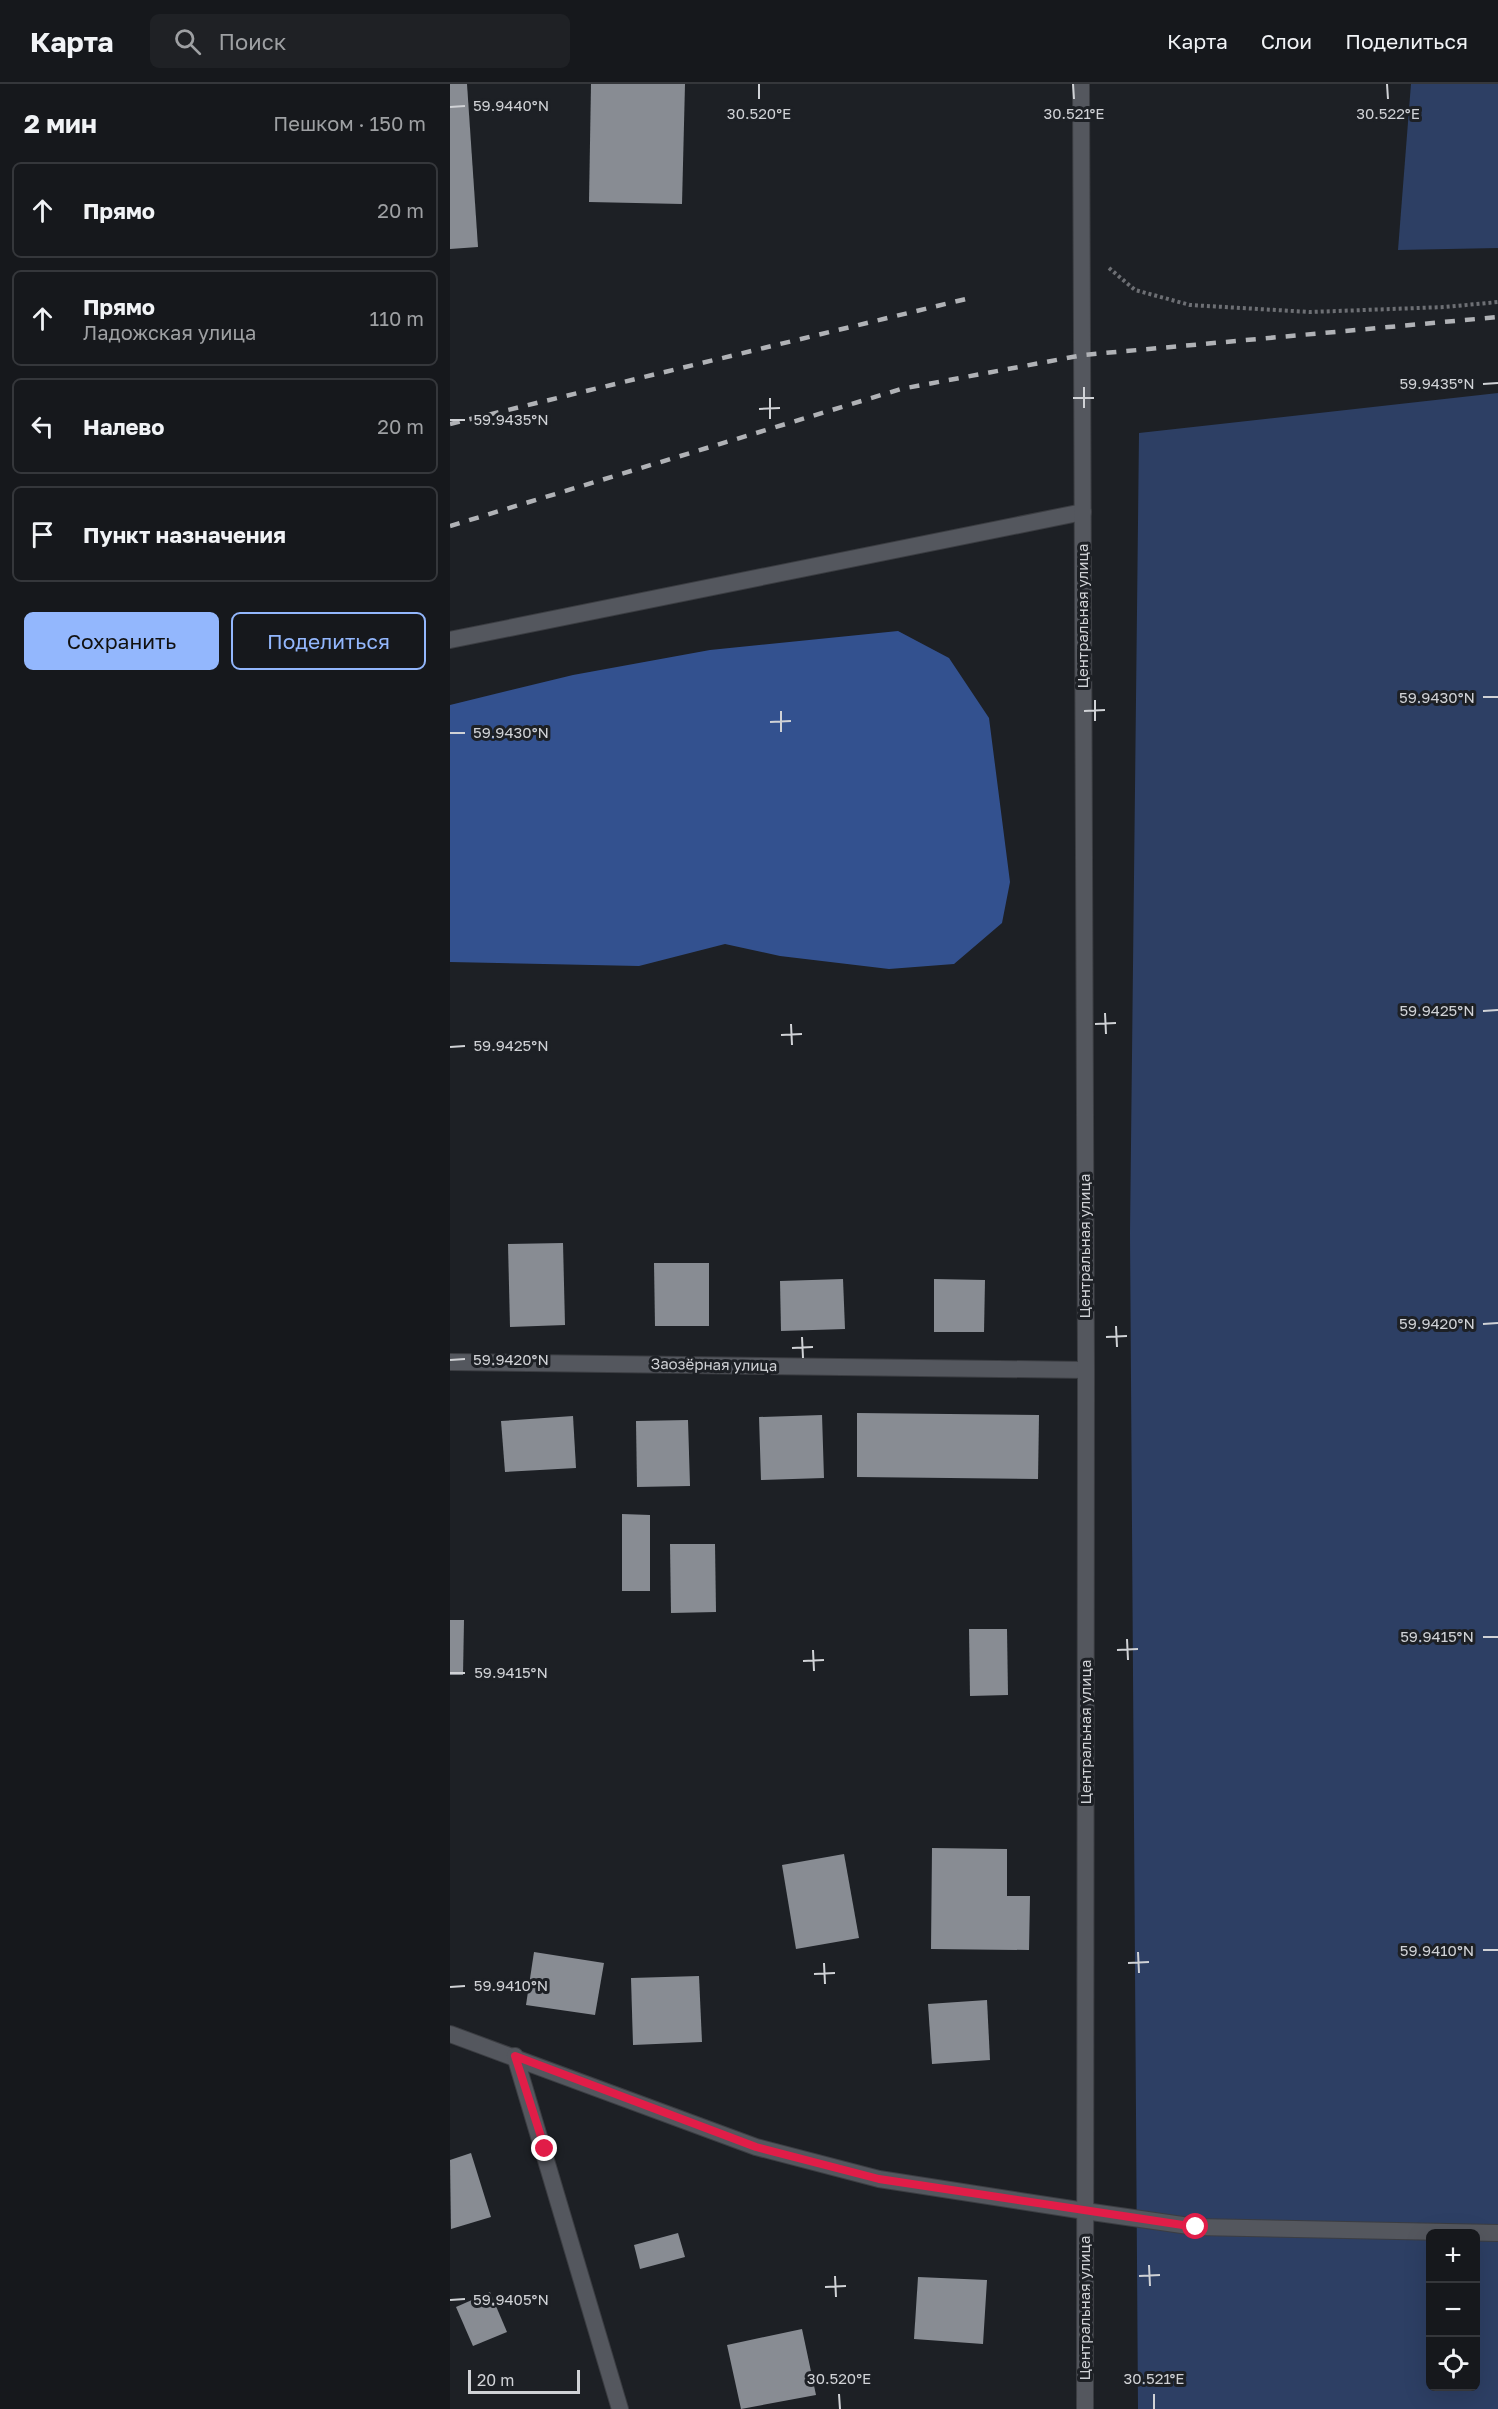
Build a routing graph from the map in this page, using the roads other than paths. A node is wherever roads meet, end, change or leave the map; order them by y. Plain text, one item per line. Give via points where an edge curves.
1 (1081, 84) edge
2 (1083, 512) junction
3 (450, 640) edge
4 (450, 1362) edge
5 (1086, 1370) junction
6 (450, 2034) edge
7 (515, 2056) junction
8 (1085, 2211) junction
9 (1498, 2233) edge
10 (620, 2409) edge
11 (1085, 2409) edge

1 - 2 street, Центральная улица
2 - 3 street
2 - 5 street, Центральная улица
4 - 5 street, Заозёрная улица
5 - 8 street, Центральная улица
6 - 7 street
7 - 8 street via 756,2147 879,2179
7 - 10 street
8 - 9 street via 1196,2227
8 - 11 street, Центральная улица

